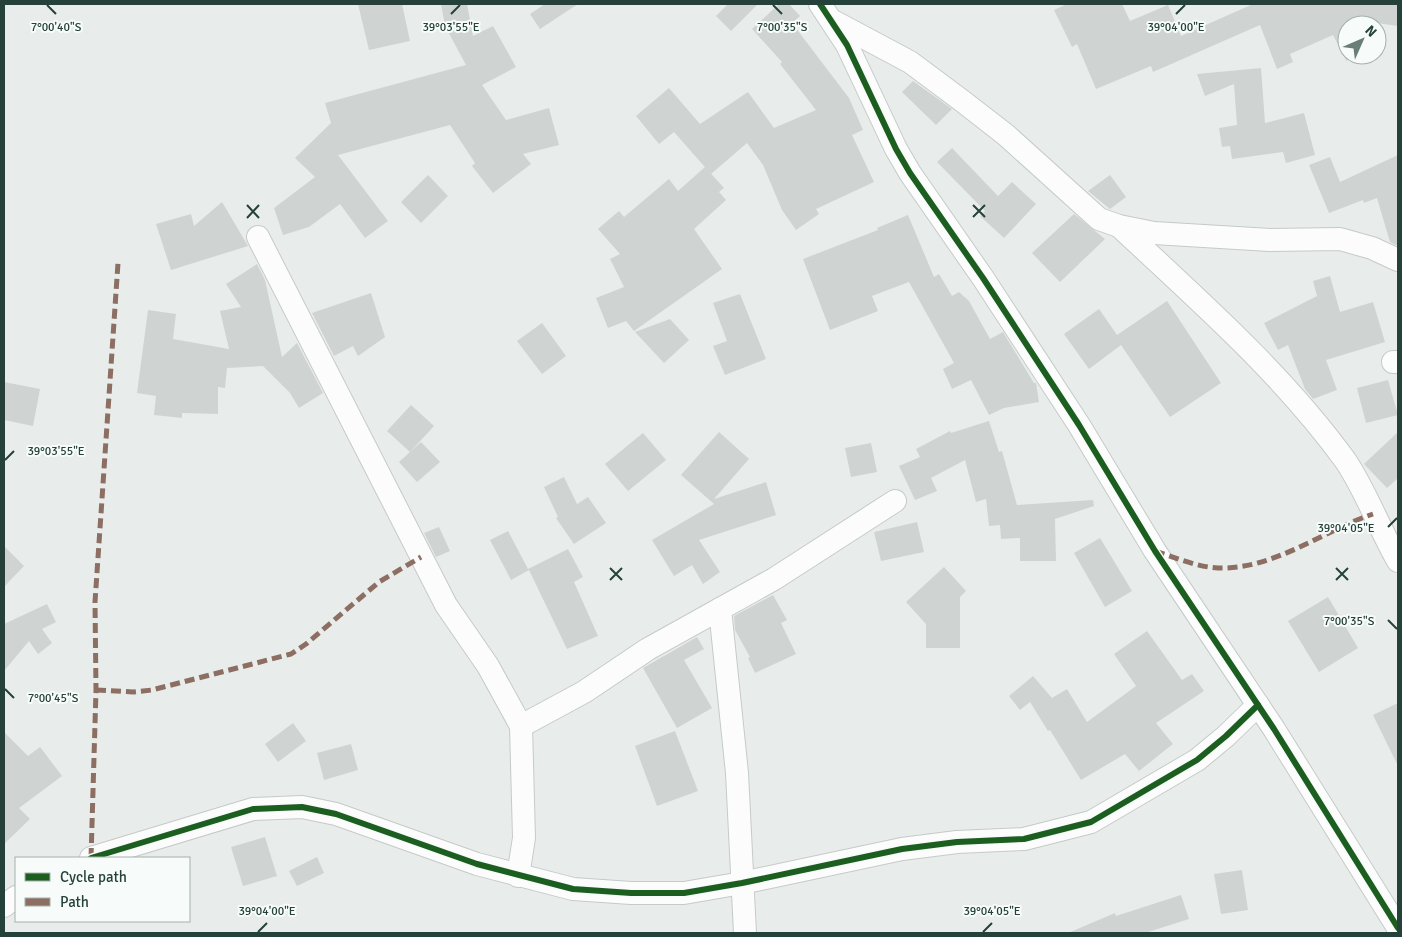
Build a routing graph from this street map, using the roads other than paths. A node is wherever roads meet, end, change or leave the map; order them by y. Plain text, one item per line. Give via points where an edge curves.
1 (825, 12) edge
2 (1119, 226) junction
3 (258, 237) dead end
4 (1398, 260) edge
5 (895, 501) dead end
6 (1398, 561) edge
7 (720, 609) junction
8 (1258, 705) junction
9 (521, 726) junction
10 (94, 857) edge
11 (518, 876) junction
12 (742, 883) junction
13 (15, 898) edge
14 (4, 906) edge
15 (1398, 928) edge
16 (745, 933) edge

1 - 2 street via 910,62 1006,135 1098,219
1 - 8 street via 847,45 910,173 1079,425 1154,551
2 - 4 street via 1154,233 1270,240 1340,239
2 - 6 street via 1247,346 1307,412 1346,462
3 - 9 street via 446,605 488,666
5 - 7 street via 774,579
7 - 9 street via 648,649 584,692
7 - 12 street via 737,773
8 - 12 street via 1197,760 1091,822 1024,839 902,849
8 - 15 street
9 - 11 street via 524,838
10 - 11 street via 253,809 302,807 336,814
11 - 12 street via 573,889 631,893 684,893
12 - 16 street
13 - 14 street

